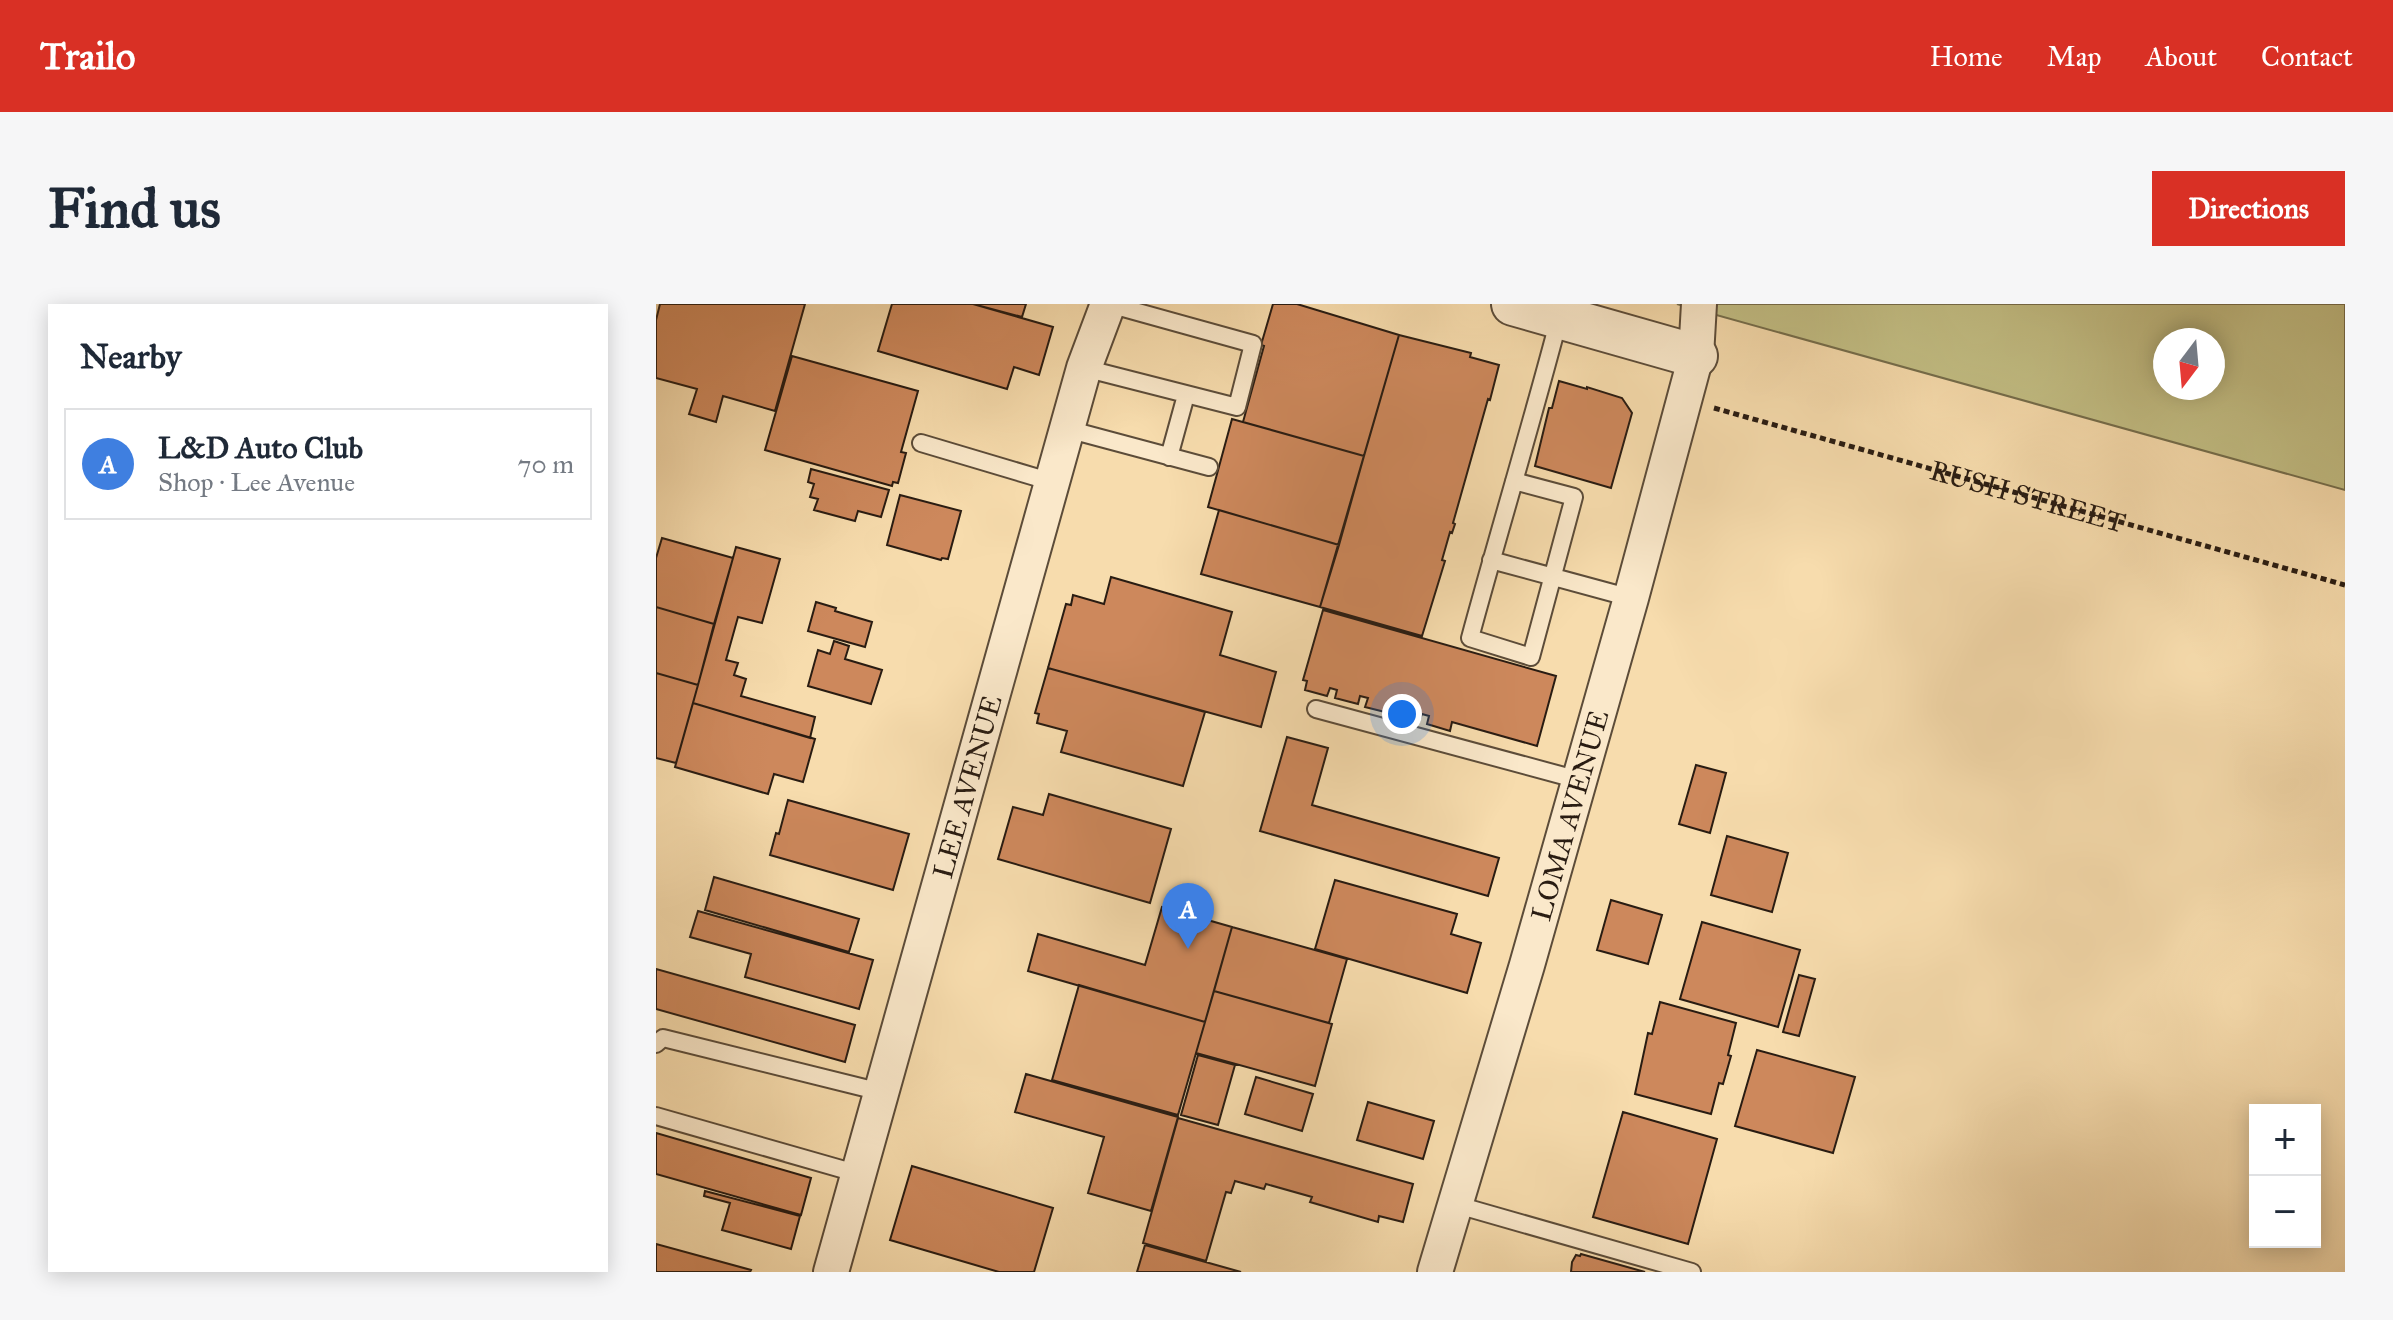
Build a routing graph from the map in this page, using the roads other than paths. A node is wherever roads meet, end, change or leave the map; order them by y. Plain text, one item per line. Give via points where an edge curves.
1 (1108, 304) edge
2 (1513, 304) edge
3 (1699, 304) edge
4 (1725, 304) edge
5 (1560, 317) junction
6 (1696, 356) junction
7 (1084, 368) junction
8 (1186, 395) junction
9 (1067, 429) junction
10 (921, 443) dead end
11 (1169, 457) junction
12 (1209, 467) dead end
13 (1514, 481) junction
14 (1052, 482) junction
15 (1491, 560) junction
16 (1553, 578) junction
17 (1631, 598) junction
18 (1316, 709) dead end
19 (1579, 780) junction
20 (656, 1044) edge
21 (881, 1092) junction
22 (656, 1116) edge
23 (859, 1174) junction
24 (1454, 1204) junction
25 (831, 1272) edge
26 (1435, 1272) edge
27 (1692, 1272) edge

1 - 7 street, LEE AVENUE
1 - 8 lane via 1253,344 1237,407
2 - 5 street
3 - 6 street, LOMA AVENUE
4 - 6 street, LOMA AVENUE
5 - 6 street
5 - 13 lane
6 - 17 street, LOMA AVENUE
7 - 8 lane
7 - 9 street, LEE AVENUE
8 - 11 lane
9 - 11 lane
9 - 14 street, LEE AVENUE
10 - 14 lane
11 - 12 lane
13 - 15 lane
13 - 16 lane via 1574,497
14 - 21 street, LEE AVENUE
15 - 16 lane
15 - 16 lane via 1470,638 1531,657
16 - 17 lane
17 - 19 street, LOMA AVENUE
18 - 19 lane
19 - 24 street, LOMA AVENUE
20 - 21 lane via 663,1038
21 - 23 street, LEE AVENUE
22 - 23 lane
23 - 25 street, LEE AVENUE
24 - 26 street, LOMA AVENUE
24 - 27 lane

